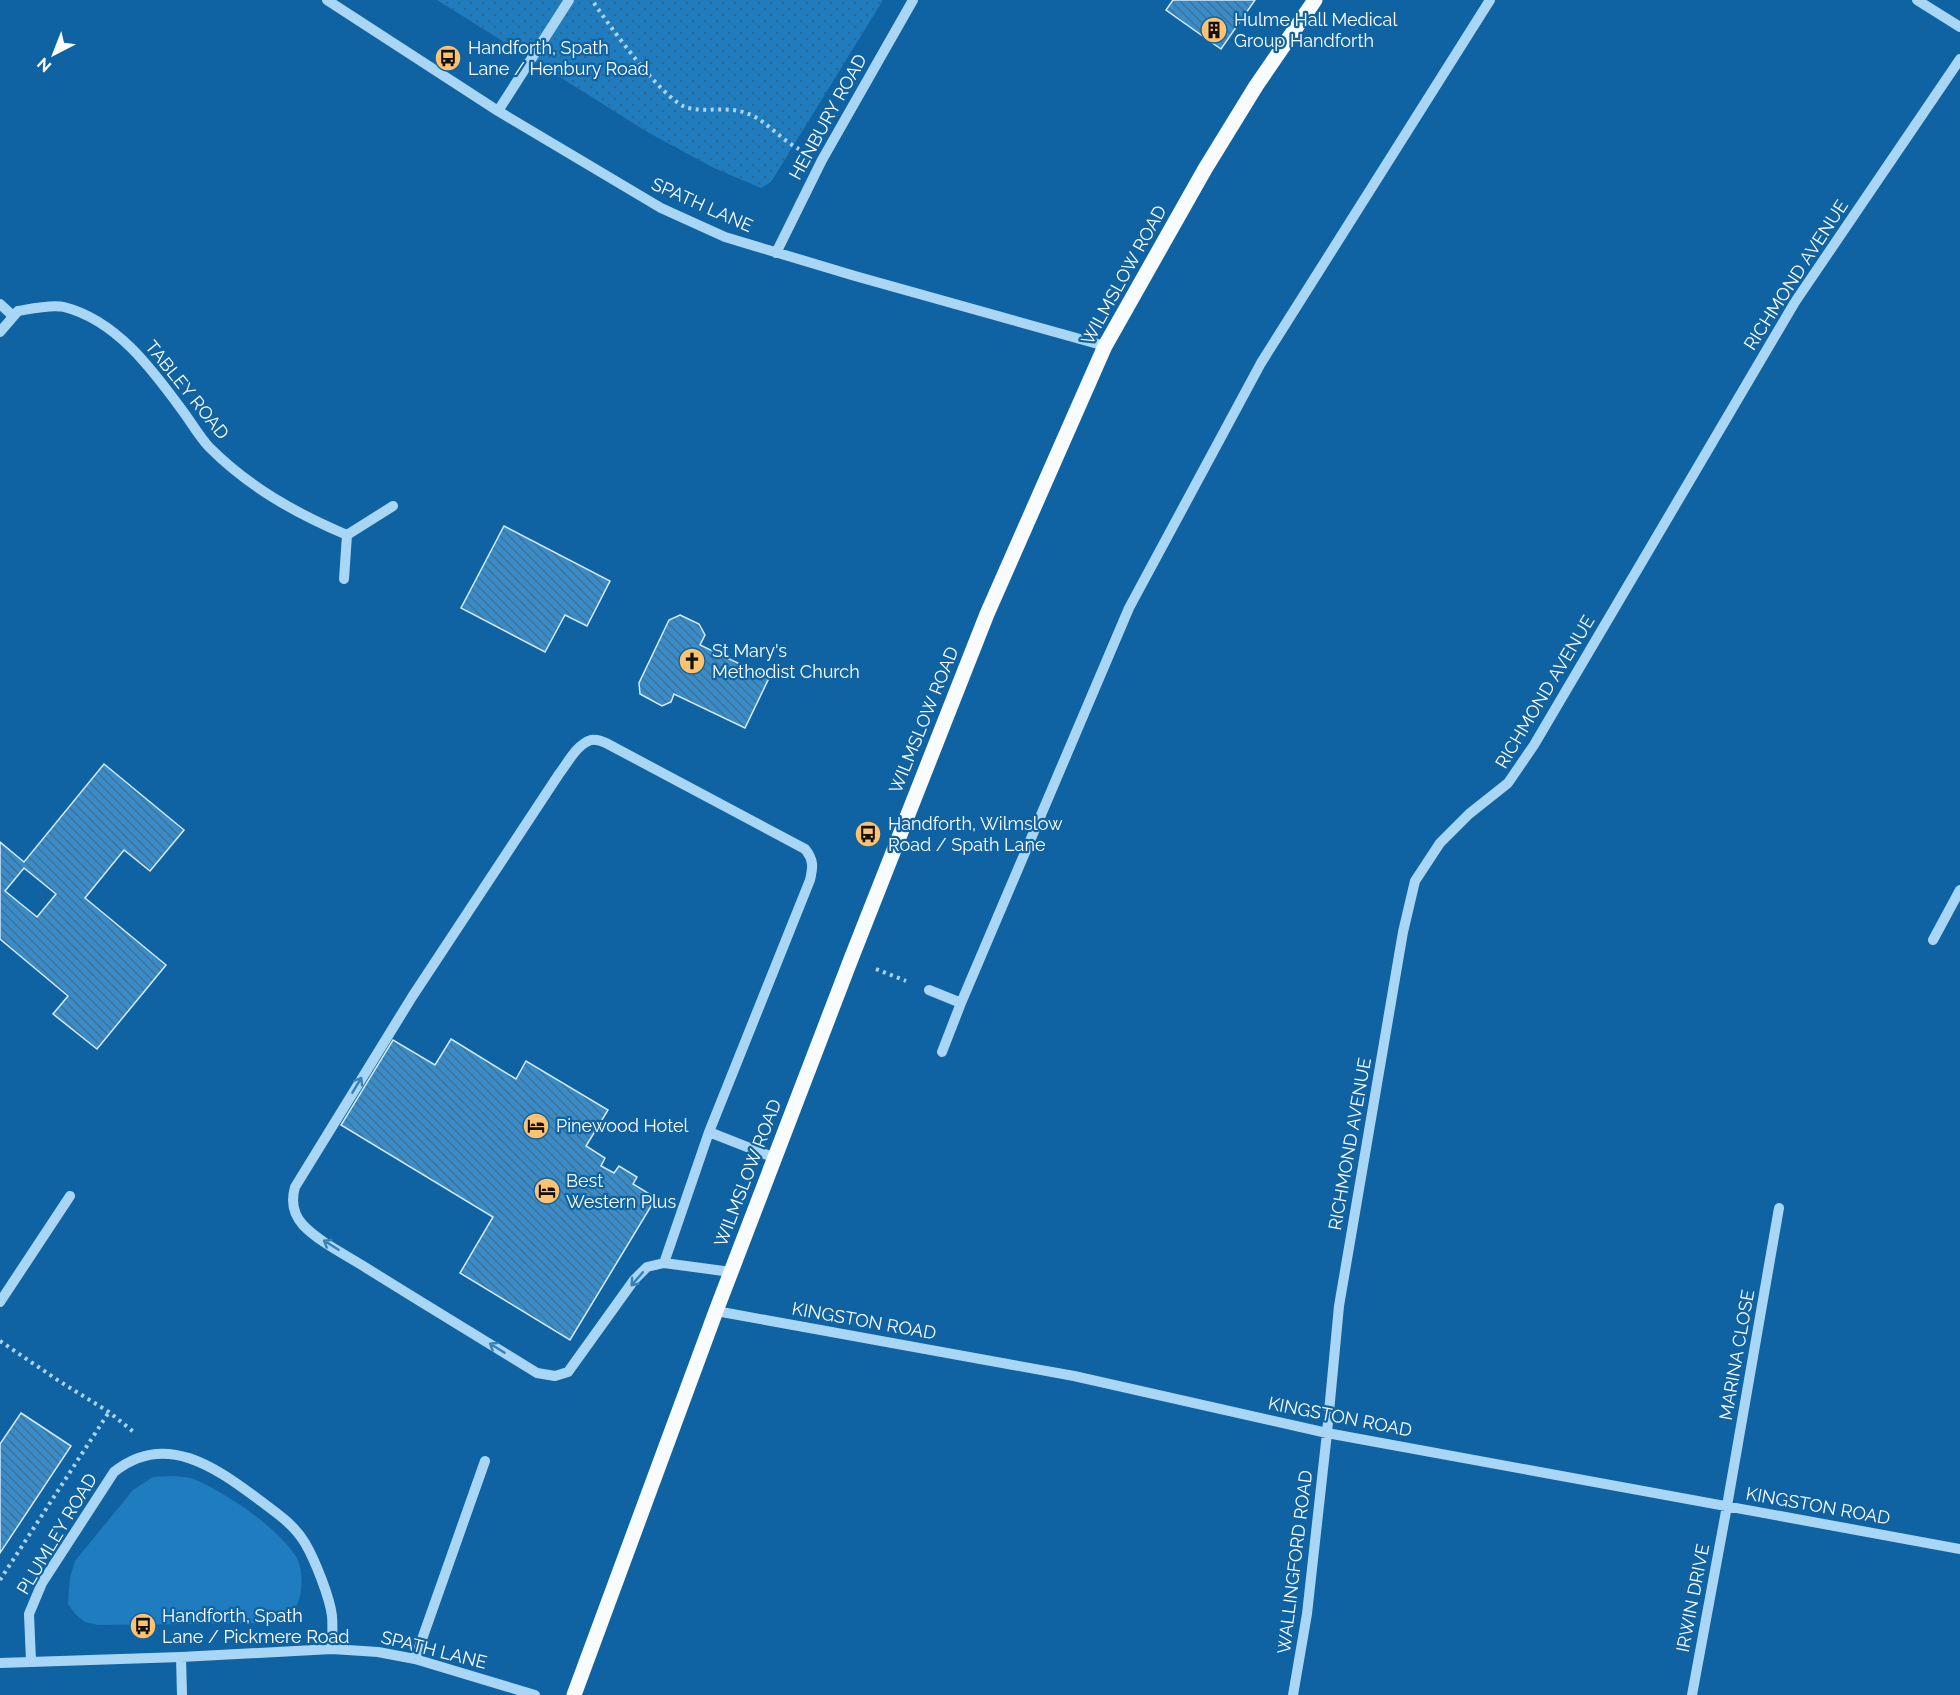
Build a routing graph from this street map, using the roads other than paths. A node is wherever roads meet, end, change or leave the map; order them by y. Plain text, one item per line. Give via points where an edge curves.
1 (327, 0) edge
2 (569, 0) edge
3 (913, 0) edge
4 (1315, 0) edge
5 (1490, 0) edge
6 (1917, 0) edge
7 (1960, 27) edge
8 (1960, 59) edge
9 (498, 111) junction
10 (776, 253) junction
11 (0, 304) edge
12 (13, 316) junction
13 (0, 332) edge
14 (1106, 345) junction
15 (393, 506) dead end
16 (347, 535) junction
17 (344, 579) dead end
18 (1960, 890) edge
19 (1933, 940) dead end
20 (929, 990) road end
21 (961, 1003) junction
22 (942, 1052) dead end
23 (709, 1132) junction
24 (775, 1158) junction
25 (70, 1196) dead end
26 (1779, 1208) dead end
27 (664, 1263) junction
28 (731, 1272) junction
29 (0, 1302) edge
30 (716, 1311) junction
31 (1327, 1433) junction
32 (485, 1461) dead end
33 (1727, 1506) junction
34 (1960, 1549) edge
35 (332, 1649) junction
36 (181, 1657) junction
37 (415, 1659) junction
38 (31, 1661) junction
39 (0, 1663) edge
40 (182, 1695) edge
41 (535, 1695) edge
42 (574, 1695) edge
43 (1293, 1695) edge
44 (1692, 1695) edge

1 - 9 street, SPATH LANE
2 - 9 street
3 - 10 street, HENBURY ROAD via 822,160
4 - 14 main road, WILMSLOW ROAD via 1205,169
5 - 21 street via 1261,363 1129,608
6 - 7 street
8 - 31 street, RICHMOND AVENUE via 1795,302 1534,745 1508,783 1440,843 1415,881 1339,1306
9 - 10 street, SPATH LANE via 661,208 725,237
10 - 14 street, SPATH LANE
11 - 12 street
12 - 13 street
12 - 16 street, TABLEY ROAD via 18,311 62,306 95,320 130,347 165,386 208,446 261,491
14 - 24 main road, WILMSLOW ROAD via 987,614
15 - 16 street
16 - 17 street
18 - 19 street
20 - 21 street
21 - 22 street
23 - 24 street
23 - 27 street
27 -> 23 street via 647,1267 634,1280 568,1372 555,1376 537,1373 318,1237 295,1214 292,1197 412,997 559,774 574,753 592,740 606,743 764,827 805,849 812,858 810,880
24 - 28 main road, WILMSLOW ROAD
25 - 29 street
26 - 33 street, MARINA CLOSE
27 - 28 street
28 - 30 main road, WILMSLOW ROAD
30 - 31 street, KINGSTON ROAD via 1074,1376
30 - 42 main road, WILMSLOW ROAD
31 - 33 street, KINGSTON ROAD
31 - 43 street, WALLINGFORD ROAD via 1307,1614
32 - 37 street
33 - 34 street, KINGSTON ROAD
33 - 44 street, IRWIN DRIVE
35 - 36 street, SPATH LANE
35 - 37 street, SPATH LANE
35 - 38 street, PLUMLEY ROAD via 332,1615 318,1568 304,1541 286,1520 195,1458 158,1453 126,1463 114,1472 42,1583 29,1614
36 - 38 street, SPATH LANE
36 - 40 street
37 - 41 street, SPATH LANE
38 - 39 street, SPATH LANE

